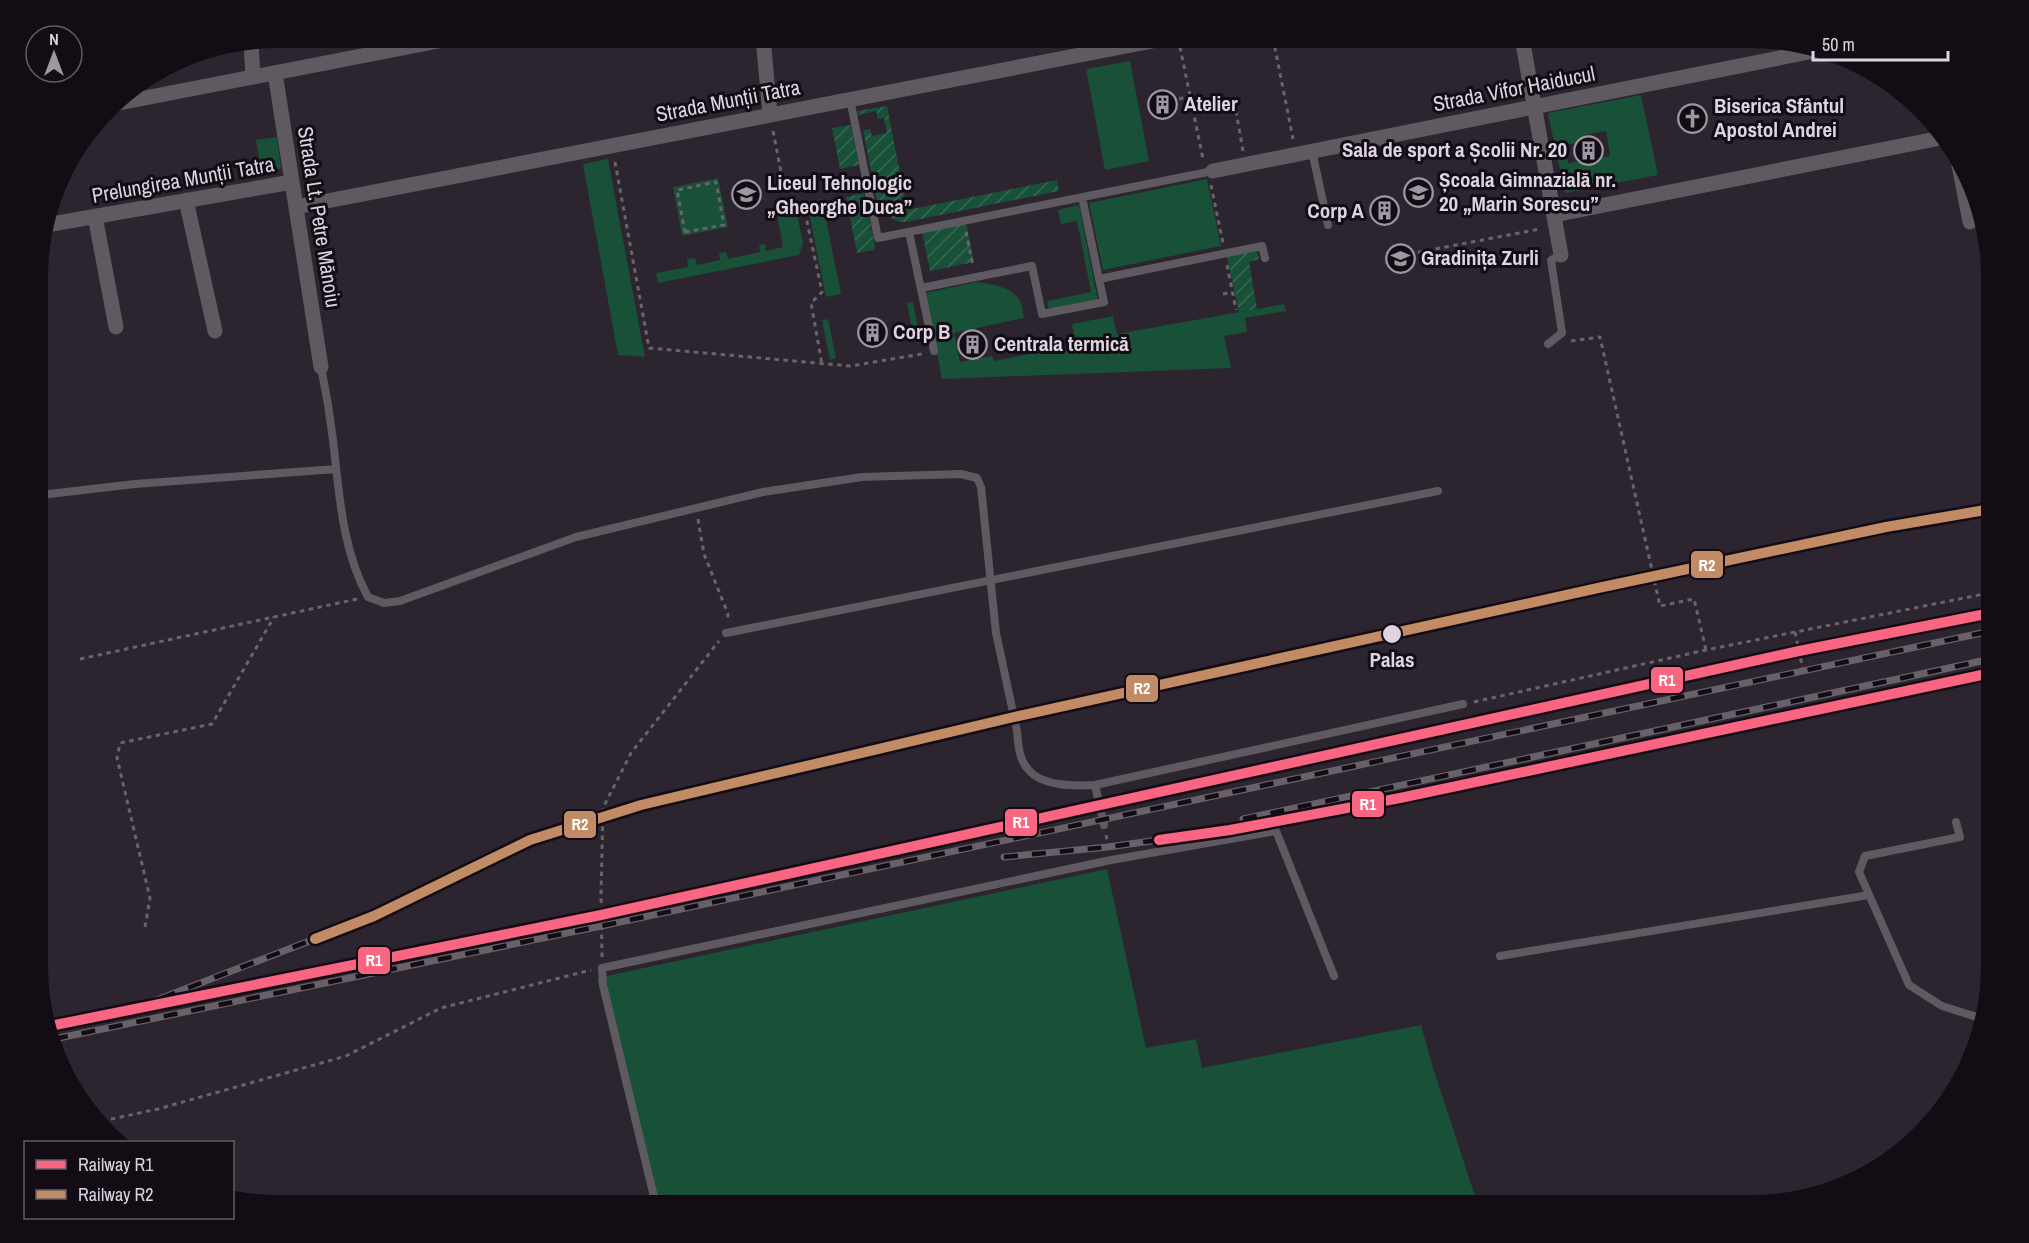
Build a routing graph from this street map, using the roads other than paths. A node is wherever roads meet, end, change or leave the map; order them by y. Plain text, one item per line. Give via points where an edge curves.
1 (403, 48) edge
2 (764, 48) edge
3 (1088, 48) edge
4 (1524, 48) edge
5 (252, 49) edge
6 (1801, 53) edge
7 (275, 73) junction
8 (254, 77) junction
9 (850, 99) junction
10 (131, 101) edge
11 (1534, 106) junction
12 (770, 114) junction
13 (1935, 139) edge
14 (1312, 151) junction
15 (1209, 171) joint
16 (292, 182) junction
17 (1964, 190) edge
18 (1082, 197) junction
19 (186, 200) junction
20 (296, 207) junction
21 (95, 216) junction
22 (1555, 220) junction
23 (1970, 222) dead end
24 (55, 223) edge
25 (1328, 225) dead end
26 (909, 232) junction
27 (1561, 255) joint
28 (1265, 258) dead end
29 (1099, 279) junction
30 (921, 288) junction
31 (116, 327) dead end
32 (215, 331) dead end
33 (1548, 344) road end
34 (934, 351) road end
35 (321, 367) joint
36 (336, 470) junction
37 (1438, 491) dead end
38 (48, 494) edge
39 (990, 581) junction
40 (726, 633) road end
41 (1463, 704) road end
42 (1095, 785) junction
43 (1956, 822) dead end
44 (1104, 825) road end
45 (1869, 895) junction
46 (1500, 956) dead end
47 (1334, 976) dead end
48 (1975, 1017) edge
49 (654, 1195) edge

1 - 7 street
2 - 12 street
3 - 9 street, Strada Munții Tatra
4 - 11 street
5 - 8 street
6 - 11 street, Strada Vifor Haiducul
7 - 8 street
7 - 16 street, Strada Lt. Petre Mănoiu
8 - 10 street
9 - 12 street, Strada Munții Tatra
9 - 26 lane via 878,238
11 - 14 street, Strada Vifor Haiducul
11 - 22 street
12 - 20 street, Strada Munții Tatra
13 - 22 street
14 - 15 street, Strada Vifor Haiducul
14 - 25 lane
15 - 18 lane
16 - 19 street, Prelungirea Munții Tatra
16 - 20 street, Strada Lt. Petre Mănoiu
17 - 23 street
18 - 26 lane
18 - 29 lane
19 - 21 street, Prelungirea Munții Tatra
19 - 32 street
20 - 35 street, Strada Lt. Petre Mănoiu
21 - 24 street, Prelungirea Munții Tatra
21 - 31 street
22 - 27 street
26 - 30 lane
27 - 33 lane via 1551,260 1562,333
28 - 29 lane via 1262,246
29 - 30 lane via 1104,302 1042,314 1032,266
30 - 34 lane
35 - 36 lane
36 - 38 lane
36 - 39 lane via 357,577 368,597 384,603 400,602 576,537 763,492 862,477 961,474 977,478
37 - 39 lane
39 - 40 lane
39 - 42 lane via 1019,750 1027,769 1039,778 1067,786
41 - 42 lane
42 - 44 lane
43 - 45 lane via 1960,837 1865,856 1859,872
45 - 46 lane
45 - 48 lane via 1909,985 1942,1006
47 - 49 lane via 1276,831 1111,860 602,968

